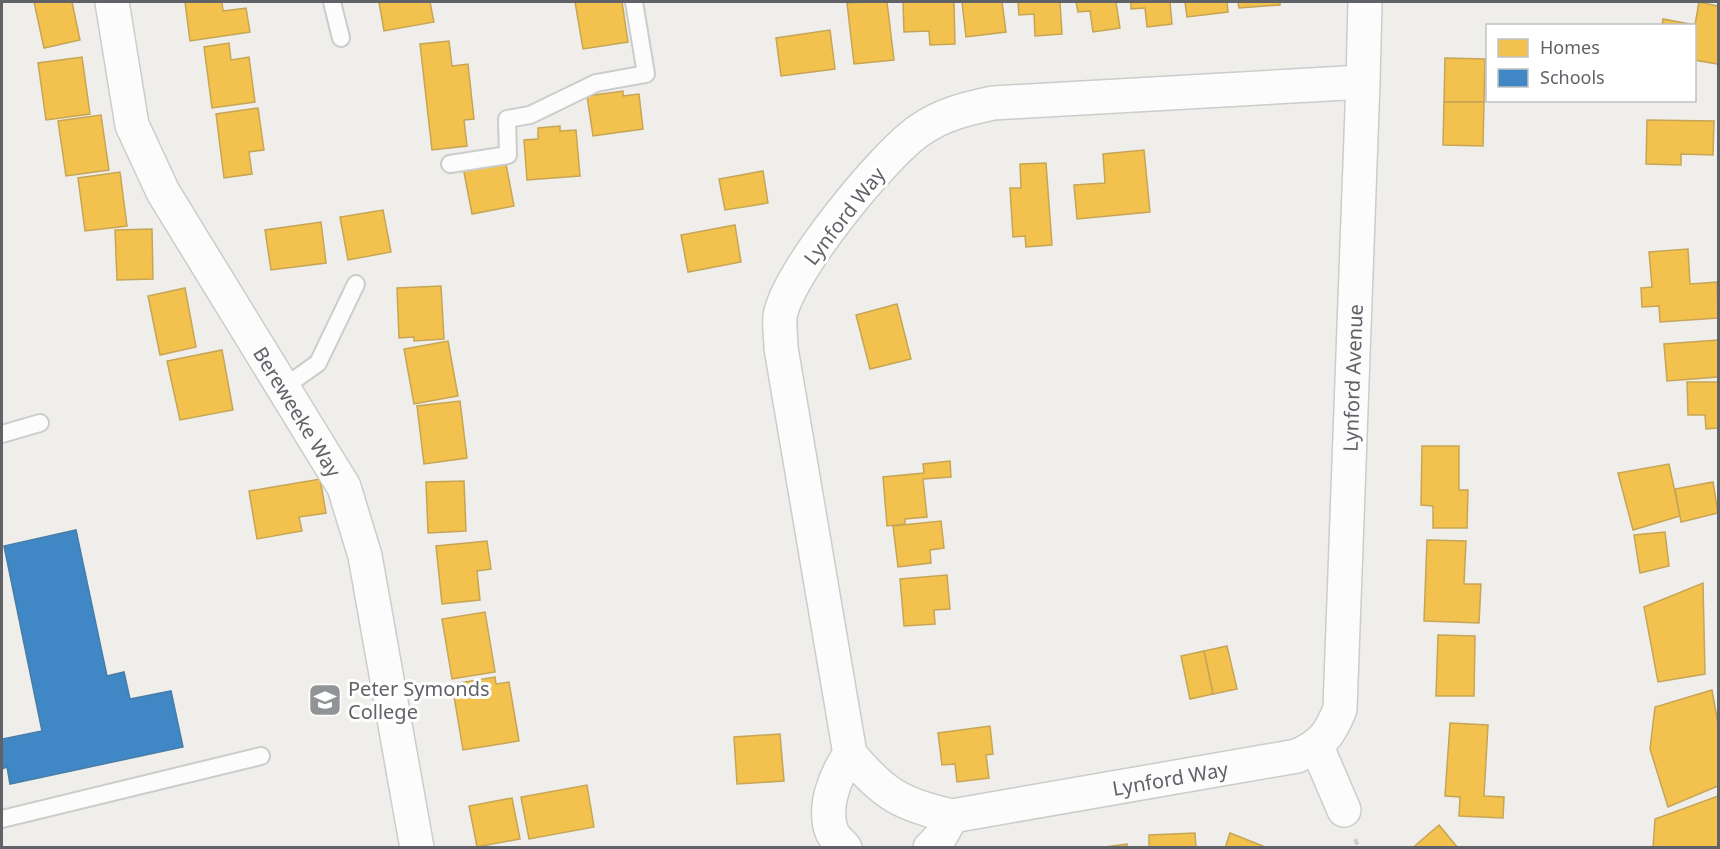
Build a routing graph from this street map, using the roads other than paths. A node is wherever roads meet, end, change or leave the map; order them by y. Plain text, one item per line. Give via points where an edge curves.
1 (112, 2) edge
2 (332, 2) edge
3 (634, 2) edge
4 (1365, 2) edge
5 (341, 38) dead end
6 (1363, 82) junction
7 (450, 164) dead end
8 (356, 284) dead end
9 (283, 388) junction
10 (40, 423) dead end
11 (2, 434) edge
12 (1317, 747) junction
13 (850, 754) junction
14 (261, 756) dead end
15 (1344, 810) dead end
16 (952, 816) junction
17 (2, 819) edge
18 (417, 848) edge
19 (845, 848) edge
20 (930, 848) edge

1 - 9 street, Bereweeke Way via 132,125 163,192
2 - 5 lane
3 - 7 lane via 646,74 596,82 530,115 507,119 508,155
4 - 6 street, Lynford Avenue
6 - 12 street, Lynford Avenue via 1340,709
6 - 13 street, Lynford Way via 993,104 953,111 919,130 848,207 796,278 780,316 781,348
8 - 9 lane via 318,363
9 - 18 street, Bereweeke Way via 344,487 365,556
10 - 11 lane
12 - 15 street
12 - 16 street, Lynford Way via 1297,756
13 - 16 street, Lynford Way via 889,795 924,810
13 - 19 street via 840,768 830,807 832,833
14 - 17 lane
16 - 20 street

